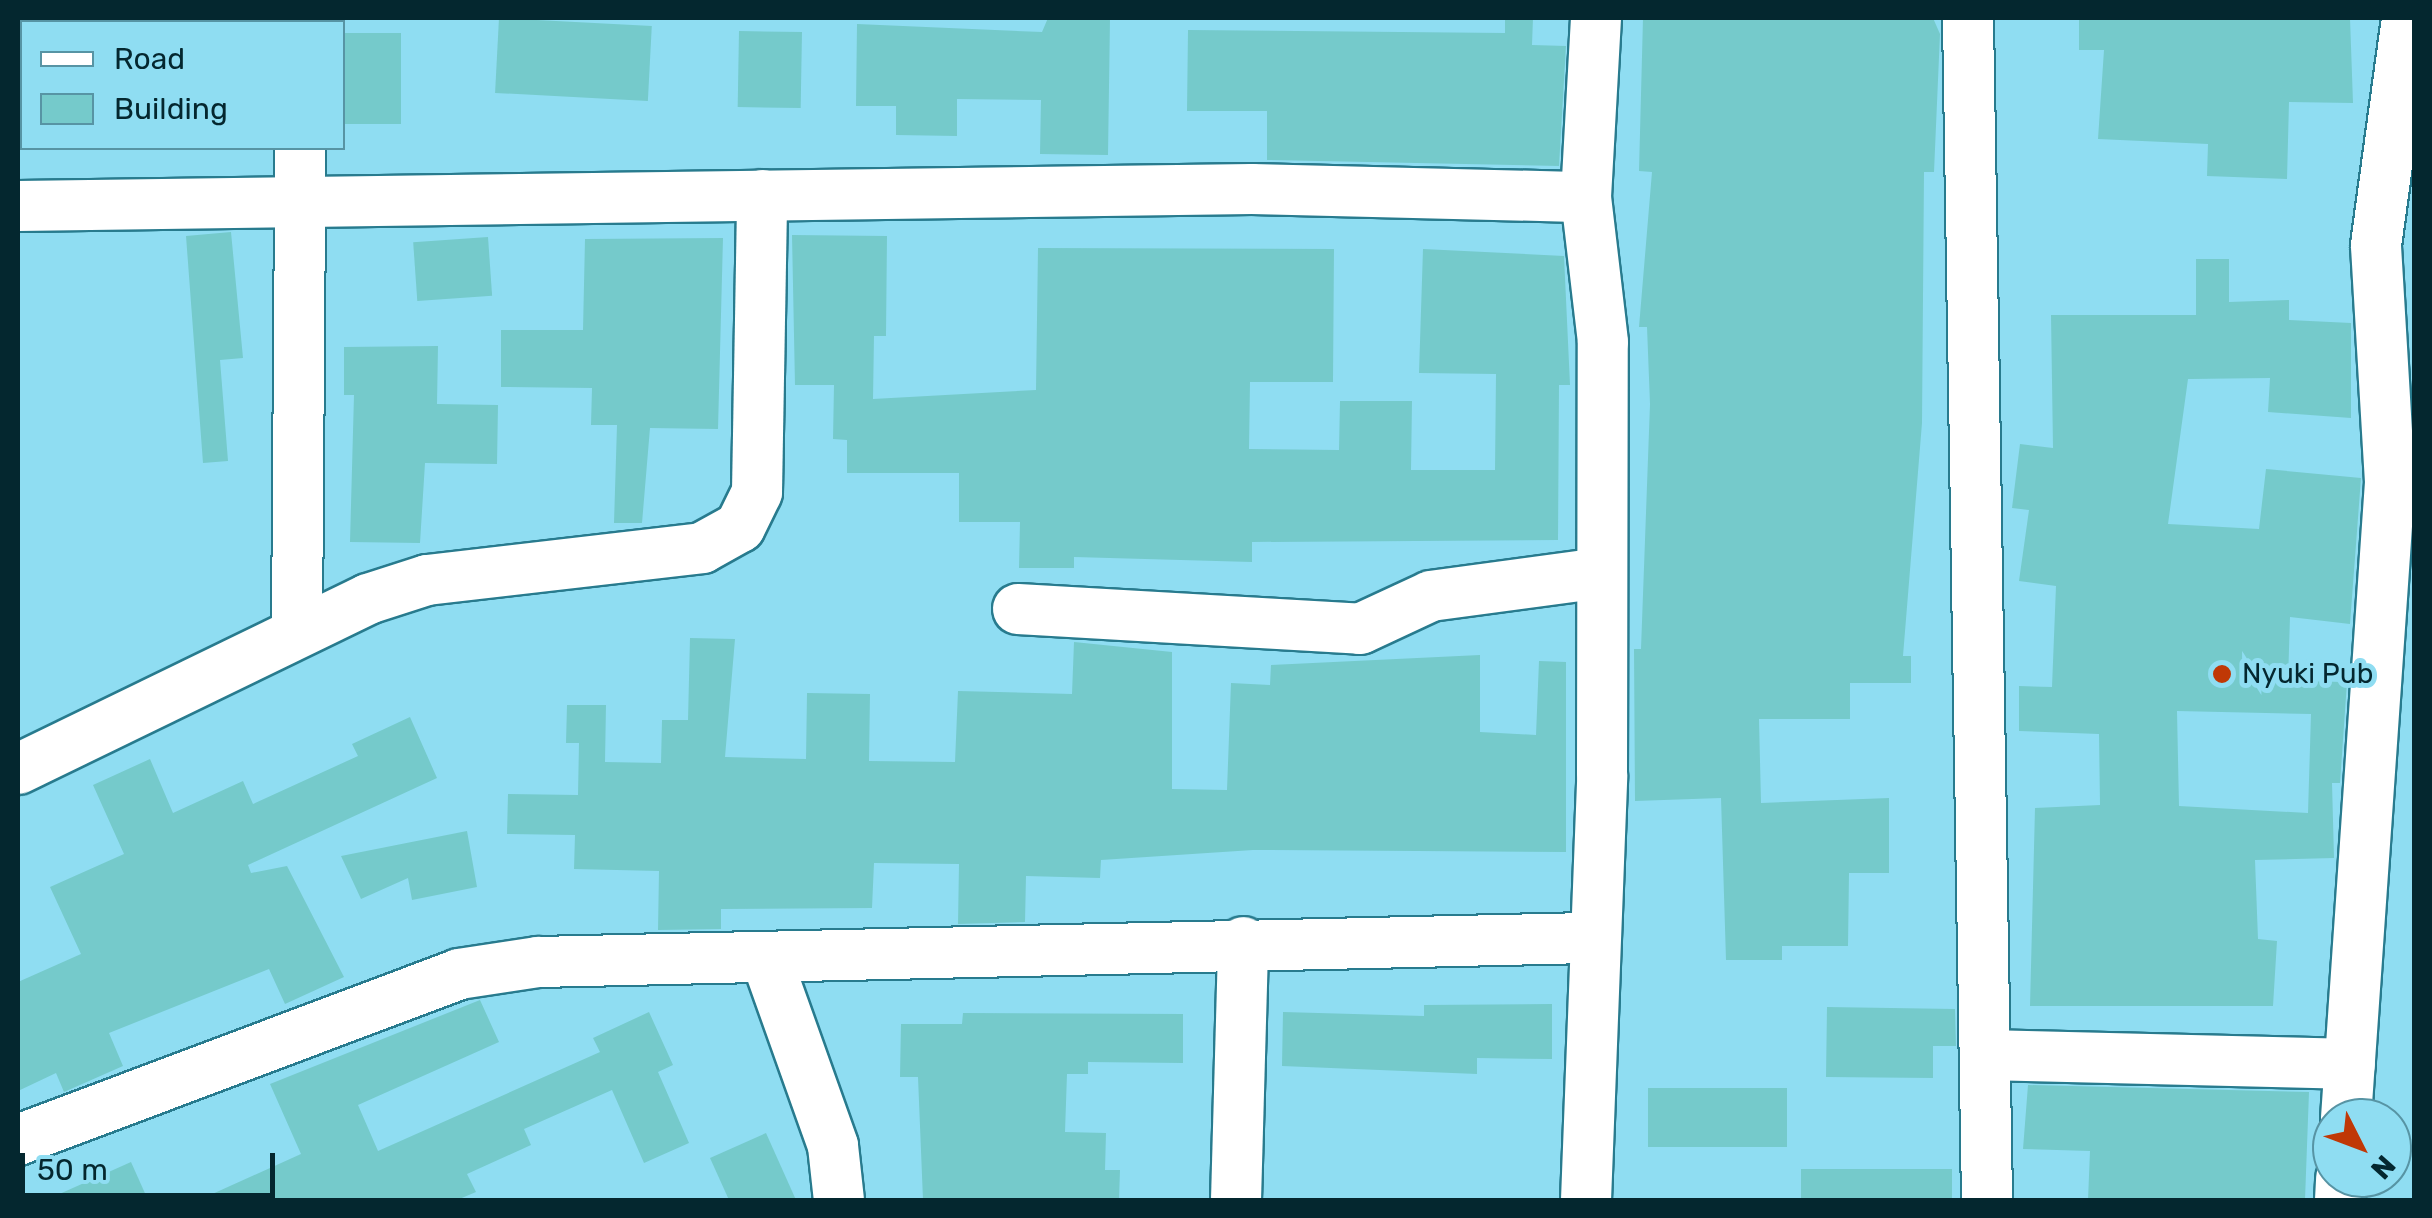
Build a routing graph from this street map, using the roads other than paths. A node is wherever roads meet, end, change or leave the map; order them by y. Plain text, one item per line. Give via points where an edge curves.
1 (1596, 18) edge
2 (1968, 18) edge
3 (2407, 18) edge
4 (300, 150) edge
5 (762, 196) junction
6 (300, 198) junction
7 (1586, 198) junction
8 (18, 206) edge
9 (1601, 573) junction
10 (1018, 608) dead end
11 (297, 631) junction
12 (18, 770) edge
13 (1591, 938) junction
14 (1243, 942) junction
15 (768, 963) junction
16 (1990, 1055) junction
17 (2350, 1064) junction
18 (2347, 1098) edge
19 (18, 1140) edge
20 (840, 1200) edge
21 (1236, 1200) edge
22 (1586, 1200) edge
23 (1988, 1200) edge

1 - 7 street
2 - 16 street via 1973,719
3 - 17 street via 2376,245 2390,482
4 - 6 street
5 - 6 street
5 - 7 street via 1252,190
5 - 11 street via 756,492 740,527 702,548 426,580
6 - 8 street
6 - 11 street
7 - 9 street via 1603,342
9 - 10 street via 1431,596 1360,630
9 - 13 street via 1602,775
11 - 12 street
13 - 14 street
13 - 22 street
14 - 15 street
14 - 21 street
15 - 19 street via 538,962 459,974
15 - 20 street via 833,1146
16 - 17 street
16 - 23 street
17 - 18 street

